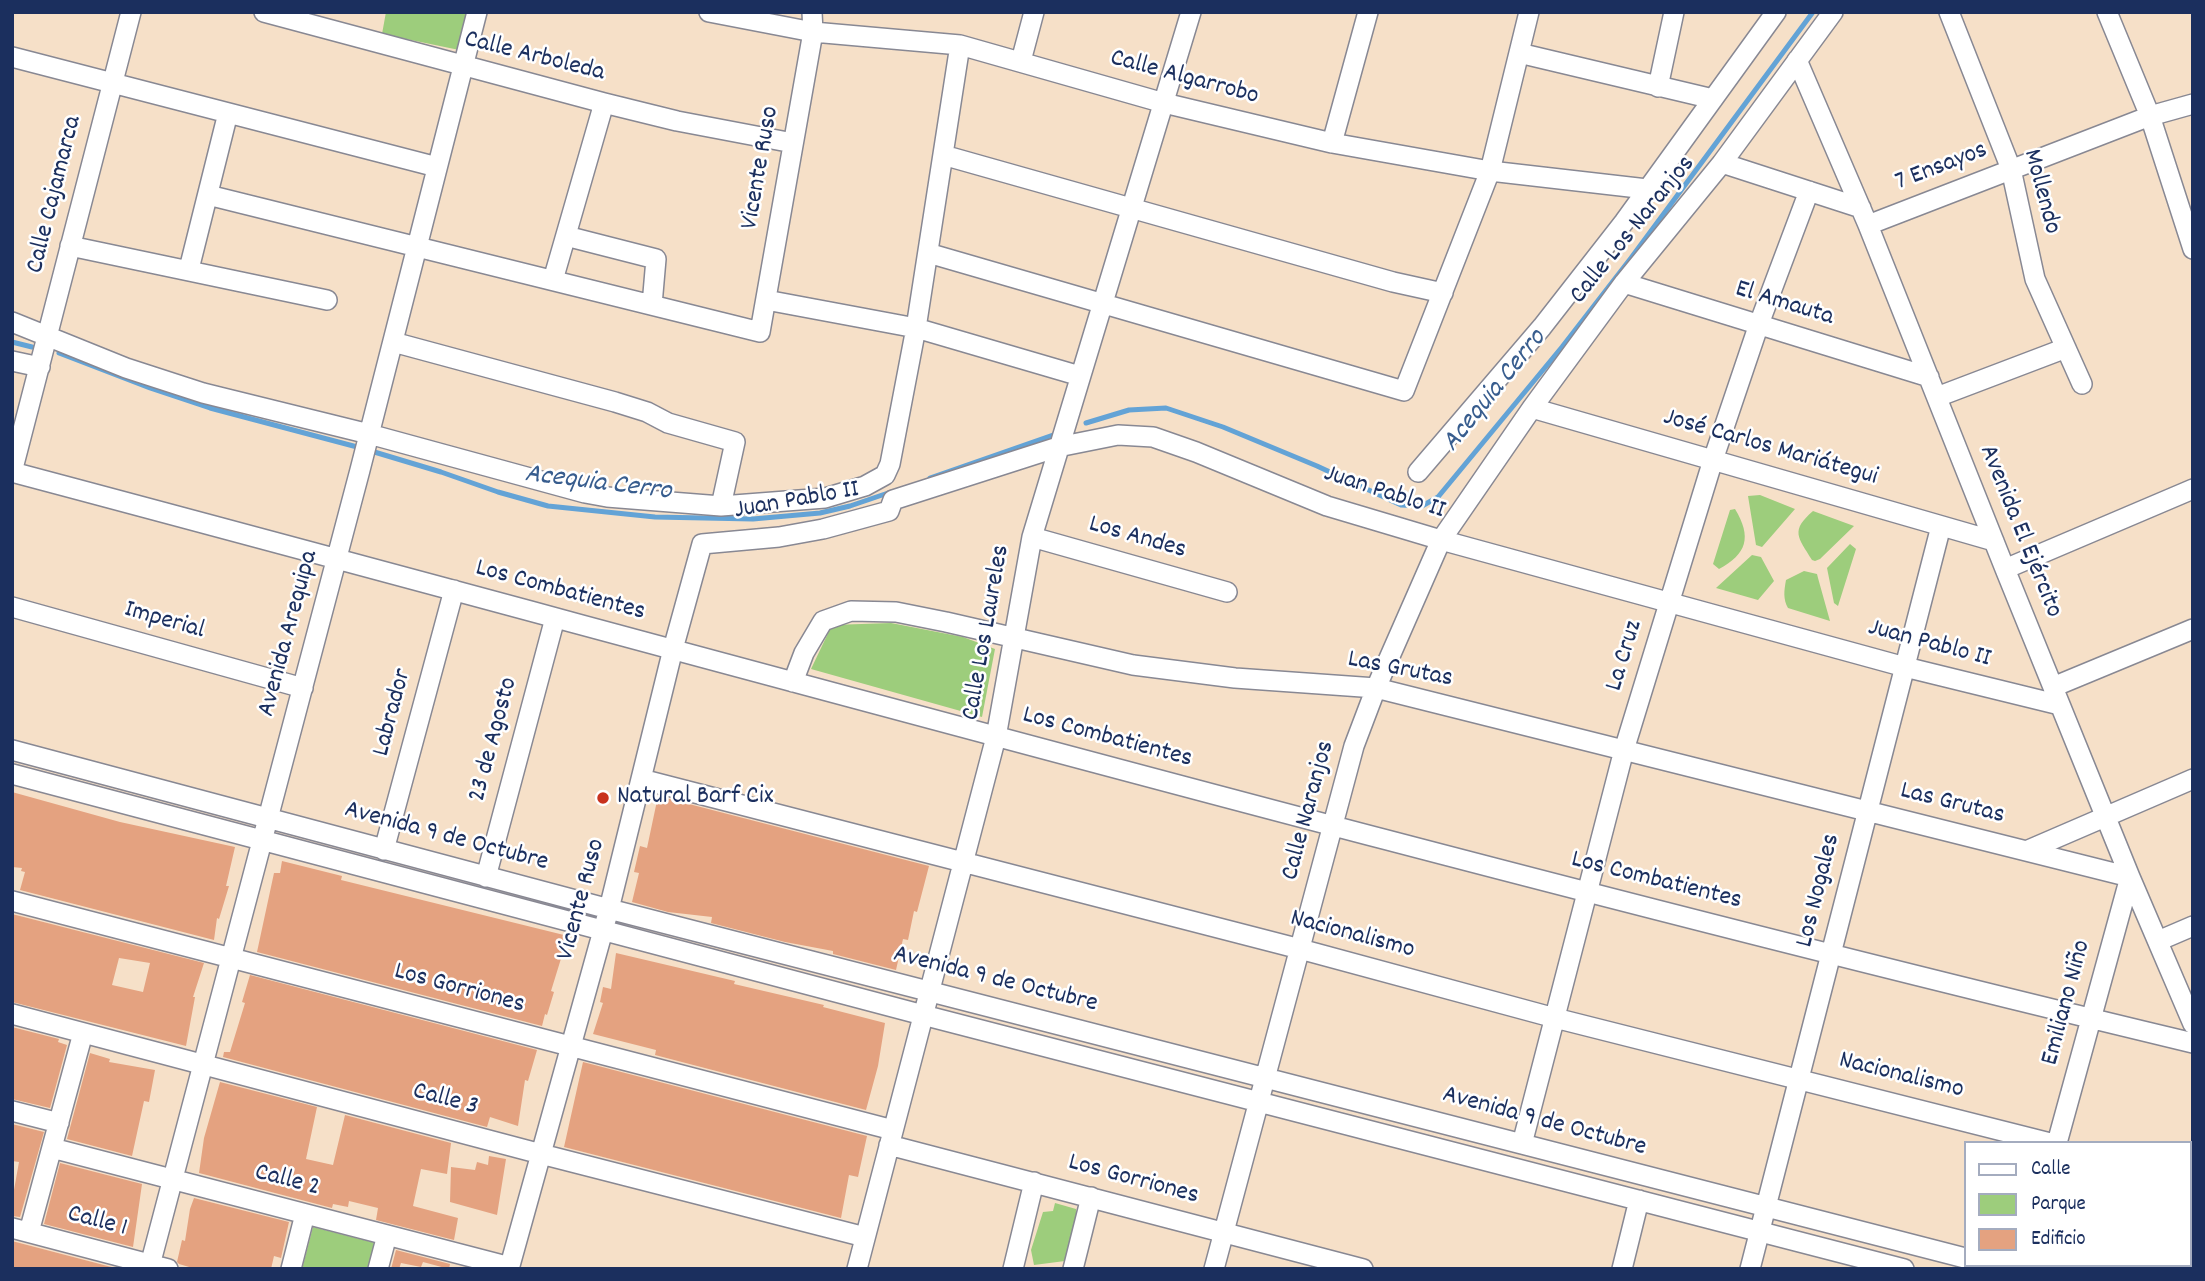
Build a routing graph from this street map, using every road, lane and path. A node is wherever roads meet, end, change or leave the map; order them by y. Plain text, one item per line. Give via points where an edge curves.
1 (131, 12) edge
2 (264, 12) edge
3 (477, 12) edge
4 (709, 12) edge
5 (812, 12) edge
6 (1034, 12) edge
7 (1191, 12) edge
8 (1368, 12) edge
9 (1529, 12) edge
10 (1674, 12) edge
11 (1776, 12) edge
12 (1833, 12) edge
13 (1949, 12) edge
14 (2107, 12) edge
15 (813, 32) junction
16 (960, 45) junction
17 (1519, 53) junction
18 (12, 57) edge
19 (1797, 60) junction
20 (1021, 61) junction
21 (463, 67) junction
22 (112, 83) junction
23 (1658, 87) junction
24 (1713, 99) junction
25 (604, 103) junction
26 (1164, 103) junction
27 (2193, 104) edge
28 (228, 113) junction
29 (2150, 116) junction
30 (793, 143) junction
31 (1332, 144) junction
32 (943, 155) junction
33 (1723, 163) junction
34 (437, 167) junction
35 (2011, 169) junction
36 (1490, 171) junction
37 (1647, 189) junction
38 (1809, 191) junction
39 (208, 195) junction
40 (1131, 208) junction
41 (1865, 216) junction
42 (2189, 226) edge
43 (566, 236) junction
44 (70, 246) junction
45 (417, 247) junction
46 (2193, 249) edge
47 (928, 253) junction
48 (189, 270) junction
49 (553, 281) junction
50 (1624, 283) junction
51 (1443, 293) junction
52 (327, 300) dead end
53 (766, 300) junction
54 (1102, 304) junction
55 (652, 305) junction
56 (12, 322) edge
57 (1759, 324) junction
58 (916, 328) junction
59 (393, 342) junction
60 (2066, 348) junction
61 (44, 351) junction
62 (12, 361) edge
63 (1080, 376) junction
64 (1929, 377) junction
65 (2082, 384) dead end
66 (1937, 397) junction
67 (1532, 408) junction
68 (1062, 435) junction
69 (368, 439) junction
70 (1713, 460) junction
71 (12, 472) edge
72 (1418, 472) dead end
73 (2193, 489) edge
74 (721, 506) junction
75 (1941, 526) junction
76 (1032, 537) junction
77 (1441, 540) junction
78 (1994, 541) junction
79 (702, 544) joint
80 (337, 558) junction
81 (2005, 569) junction
82 (454, 590) junction
83 (1227, 592) dead end
84 (1670, 601) junction
85 (12, 607) edge
86 (555, 618) junction
87 (2193, 629) edge
88 (1014, 638) junction
89 (673, 649) junction
90 (1905, 667) junction
91 (793, 682) junction
92 (303, 688) junction
93 (1376, 688) junction
94 (2057, 696) junction
95 (996, 737) junction
96 (12, 750) edge
97 (1624, 750) junction
98 (12, 774) edge
99 (641, 779) junction
100 (2193, 779) edge
101 (1868, 811) junction
102 (2105, 816) junction
103 (268, 817) junction
104 (1333, 826) junction
105 (262, 840) junction
106 (384, 850) junction
107 (2026, 851) junction
108 (964, 862) junction
109 (486, 877) junction
110 (2130, 877) junction
111 (1589, 892) junction
112 (12, 901) edge
113 (609, 909) junction
114 (2193, 926) edge
115 (603, 931) junction
116 (2158, 941) junction
117 (1300, 949) junction
118 (1831, 954) junction
119 (231, 958) junction
120 (929, 991) junction
121 (12, 1014) edge
122 (923, 1016) junction
123 (1555, 1018) junction
124 (2091, 1019) junction
125 (2193, 1024) edge
126 (83, 1033) junction
127 (2193, 1043) edge
128 (571, 1046) junction
129 (203, 1063) junction
130 (1265, 1078) junction
131 (1799, 1078) junction
132 (1259, 1101) junction
133 (12, 1111) edge
134 (59, 1123) junction
135 (891, 1137) junction
136 (2042, 1141) edge
137 (2058, 1141) edge
138 (1522, 1144) junction
139 (52, 1148) junction
140 (541, 1154) junction
141 (173, 1180) junction
142 (1034, 1182) junction
143 (1091, 1197) junction
144 (1639, 1200) junction
145 (1766, 1208) junction
146 (305, 1214) junction
147 (21, 1230) edge
148 (1760, 1231) junction
149 (1224, 1232) junction
150 (387, 1235) junction
151 (865, 1237) junction
152 (1964, 1258) edge
153 (156, 1267) edge
154 (509, 1268) edge
155 (1358, 1268) edge
156 (291, 1269) edge
157 (378, 1269) edge
158 (857, 1269) edge
159 (1013, 1269) edge
160 (1073, 1269) edge
161 (1214, 1269) edge
162 (1622, 1269) edge
163 (1750, 1269) edge
164 (1904, 1269) edge

1 - 22 street, Calle Cajamarca
2 - 21 street, Calle Arboleda
3 - 21 street, Avenida Arequipa
4 - 15 street, Calle Algarrobo
5 - 15 street, Vicente Ruso
6 - 20 street
7 - 26 street, Calle Los Laureles
8 - 31 street
9 - 17 street
10 - 23 street
11 - 24 street
12 - 19 street, Calle Los Naranjos
13 - 35 street, Mollendo
14 - 29 street
15 - 16 street, Calle Algarrobo
15 - 30 street, Vicente Ruso
16 - 20 street, Calle Algarrobo
16 - 32 street
17 - 23 street
17 - 36 street
18 - 22 street
19 - 33 street, Calle Los Naranjos
19 - 41 street, Avenida El Ejército
20 - 26 street, Calle Algarrobo
21 - 25 street, Calle Arboleda
21 - 34 street, Avenida Arequipa
22 - 28 street
22 - 44 street, Calle Cajamarca
23 - 24 street
24 - 37 street
25 - 30 street, Calle Arboleda
25 - 43 street
26 - 31 street, Calle Algarrobo
26 - 40 street, Calle Los Laureles
27 - 29 street, 7 Ensayos
28 - 34 street
28 - 39 street
29 - 35 street, 7 Ensayos
29 - 42 street
30 - 53 street, Vicente Ruso
31 - 36 street, Calle Algarrobo
32 - 40 street
32 - 47 street
33 - 38 street
33 - 50 street, Calle Los Naranjos
34 - 45 street, Avenida Arequipa
35 - 41 street, 7 Ensayos
35 - 60 street, Mollendo via 2035,279
36 - 37 street, Calle Algarrobo
36 - 51 street
37 - 72 street via 1542,327
38 - 41 street
38 - 57 street, La Cruz
39 - 45 street
39 - 48 street
40 - 51 street
40 - 54 street, Calle Los Laureles
41 - 64 street, Avenida El Ejército
42 - 46 street
43 - 49 street
43 - 55 street via 656,259
44 - 48 street
44 - 61 street, Calle Cajamarca
45 - 49 street
45 - 59 street, Avenida Arequipa
47 - 54 street
47 - 58 street
48 - 52 street
49 - 55 street
50 - 57 street, El Amauta
50 - 67 street, Calle Los Naranjos
51 - 54 street via 1404,390
53 - 55 street, Vicente Ruso via 760,332
53 - 58 street
54 - 63 street, Calle Los Laureles
56 - 61 street
57 - 64 street, El Amauta
57 - 70 street, La Cruz
58 - 63 street
58 - 74 street via 885,475 825,498
59 - 69 street, Avenida Arequipa
59 - 74 street via 615,402 735,442
60 - 65 street, Mollendo
60 - 66 street
61 - 62 street
61 - 69 street via 126,368
61 - 71 street, Calle Cajamarca
63 - 68 street, Calle Los Laureles
64 - 66 street, Avenida El Ejército
66 - 78 street, Avenida El Ejército
67 - 70 street, José Carlos Mariátegui
67 - 77 street, Calle Los Naranjos
68 - 76 street, Calle Los Laureles
68 - 77 street, Juan Pablo II via 1153,436 1327,506
68 - 79 street, Juan Pablo II via 893,500 889,511 779,537
69 - 74 street via 585,493
69 - 80 street, Avenida Arequipa
70 - 75 street, José Carlos Mariátegui
70 - 84 street, La Cruz
71 - 80 street, Los Combatientes
73 - 81 street
75 - 78 street, José Carlos Mariátegui
75 - 90 street, Los Nogales
76 - 83 street, Los Andes
76 - 88 street, Calle Los Laureles
77 - 84 street, Juan Pablo II
77 - 93 street, Calle Naranjos
78 - 81 street, Avenida El Ejército
79 - 89 street, Vicente Ruso
80 - 82 street, Los Combatientes
80 - 92 street, Avenida Arequipa
81 - 94 street, Avenida El Ejército
82 - 86 street, Los Combatientes
82 - 106 street, Labrador
84 - 90 street, Juan Pablo II
84 - 97 street, La Cruz
85 - 92 street, Imperial
86 - 89 street, Los Combatientes
86 - 109 street, 23 de Agosto
87 - 94 street
88 - 91 street, Las Grutas via 896,612 851,611 824,621
88 - 93 street, Las Grutas via 1133,664 1235,678
88 - 95 street, Calle Los Laureles
89 - 91 street, Los Combatientes
89 - 99 street, Vicente Ruso
90 - 94 street, Juan Pablo II
90 - 101 street, Los Nogales
91 - 95 street, Los Combatientes
92 - 103 street, Avenida Arequipa
93 - 97 street, Las Grutas
93 - 104 street, Calle Naranjos via 1354,746
94 - 102 street, Avenida El Ejército
95 - 104 street, Los Combatientes
95 - 108 street, Calle Los Laureles
96 - 103 street, Avenida 9 de Octubre
97 - 101 street, Las Grutas
97 - 111 street, La Cruz
98 - 105 street, Avenida 9 de Octubre
99 - 108 street, Nacionalismo
99 - 113 street, Vicente Ruso
100 - 102 street, Las Grutas
101 - 107 street, Las Grutas
101 - 118 street, Los Nogales
102 - 107 street, Las Grutas
102 - 110 street, Avenida El Ejército
103 - 105 street, Avenida Arequipa
103 - 106 street, Avenida 9 de Octubre
104 - 111 street, Los Combatientes
104 - 117 street, Calle Naranjos
105 - 115 street, Avenida 9 de Octubre
105 - 119 street, Avenida Arequipa
106 - 109 street, Avenida 9 de Octubre
107 - 110 street, Las Grutas
108 - 117 street, Nacionalismo
108 - 120 street, Calle Los Laureles
109 - 113 street, Avenida 9 de Octubre
110 - 116 street, Avenida El Ejército
110 - 124 street, Emiliano Niño
111 - 118 street, Los Combatientes
111 - 123 street, La Cruz
112 - 119 street, Los Gorriones
113 - 115 street, Vicente Ruso
113 - 120 street, Avenida 9 de Octubre
114 - 116 street
115 - 122 street, Avenida 9 de Octubre
115 - 128 street, Vicente Ruso
116 - 125 street, Avenida El Ejército
117 - 123 street, Nacionalismo
117 - 130 street, Calle Naranjos
118 - 124 street, Los Combatientes
118 - 131 street, Los Nogales
119 - 128 street, Los Gorriones
119 - 129 street, Avenida Arequipa
120 - 122 street, Calle Los Laureles
120 - 130 street, Avenida 9 de Octubre
121 - 126 street, Calle 3
122 - 132 street, Avenida 9 de Octubre
122 - 135 street, Calle Los Laureles
123 - 131 street, Nacionalismo
123 - 138 street, La Cruz
124 - 127 street, Los Combatientes
124 - 137 street, Emiliano Niño
126 - 129 street, Calle 3
126 - 134 street
128 - 135 street, Los Gorriones
128 - 140 street, Vicente Ruso
129 - 140 street, Calle 3
129 - 141 street, Avenida Arequipa
130 - 132 street, Calle Naranjos
130 - 138 street, Avenida 9 de Octubre
131 - 136 street, Nacionalismo
131 - 145 street, Los Nogales
132 - 144 street, Avenida 9 de Octubre
132 - 149 street, Calle Naranjos
133 - 134 street
134 - 139 street
135 - 142 street, Los Gorriones
135 - 151 street, Calle Los Laureles
138 - 145 street, Avenida 9 de Octubre
139 - 141 street, Calle 2
139 - 147 street
140 - 151 street, Calle 3
140 - 154 street, Vicente Ruso
141 - 146 street, Calle 2
141 - 153 street, Avenida Arequipa
142 - 143 street, Los Gorriones
142 - 159 street
143 - 149 street, Los Gorriones
143 - 160 street
144 - 148 street, Avenida 9 de Octubre
144 - 162 street
145 - 148 street, Los Nogales
145 - 152 street, Avenida 9 de Octubre
146 - 150 street, Calle 2
146 - 156 street
147 - 153 street, Calle 1
148 - 163 street, Los Nogales
148 - 164 street, Avenida 9 de Octubre
149 - 155 street, Los Gorriones
149 - 161 street, Calle Naranjos
150 - 154 street, Calle 2
150 - 157 street
151 - 158 street, Calle Los Laureles

